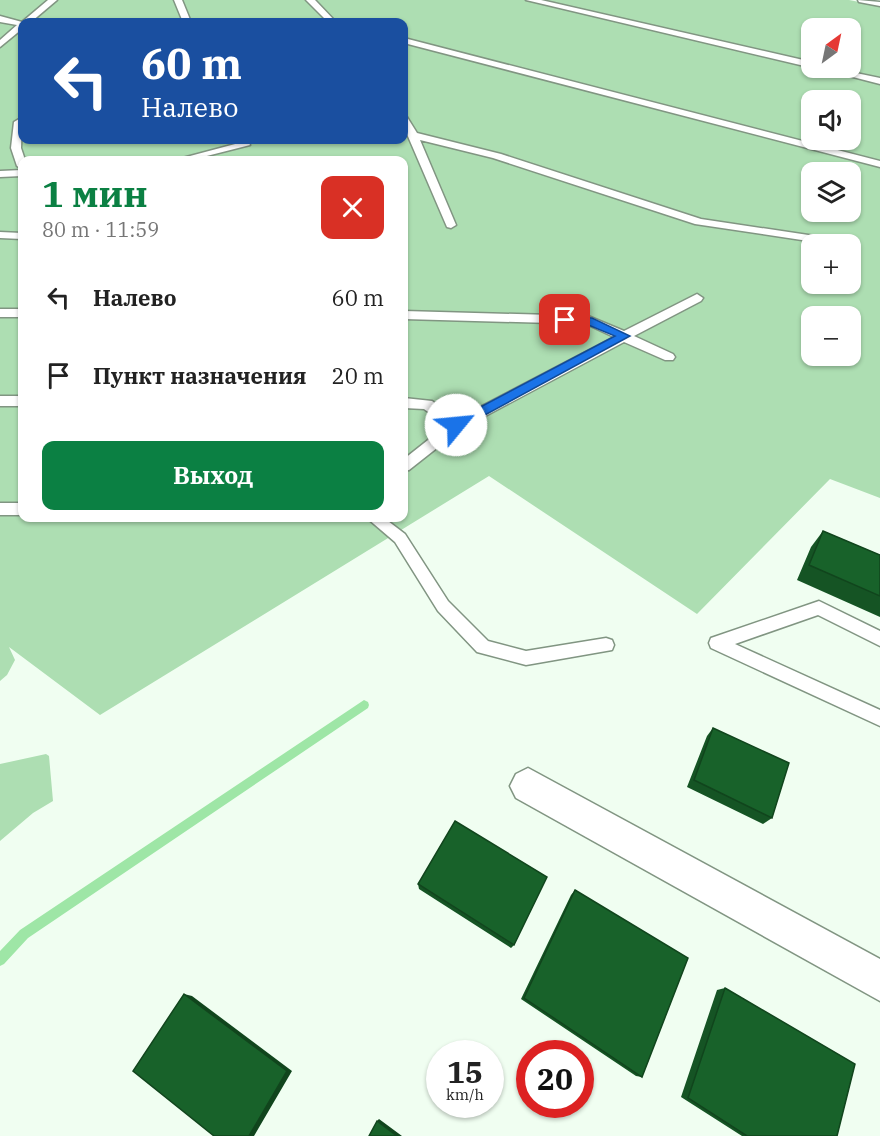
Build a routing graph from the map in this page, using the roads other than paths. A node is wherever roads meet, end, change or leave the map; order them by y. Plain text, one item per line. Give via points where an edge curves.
1 (53, 0) edge
2 (178, 0) edge
3 (310, 0) edge
4 (530, 0) edge
5 (862, 0) edge
6 (880, 4) edge
7 (31, 18) edge
8 (185, 18) edge
9 (328, 18) edge
10 (0, 19) edge
11 (18, 23) edge
12 (18, 29) edge
13 (408, 42) edge
14 (0, 44) edge
15 (801, 62) edge
16 (861, 77) edge
17 (880, 81) edge
18 (408, 126) edge
19 (18, 131) edge
20 (413, 135) junction
21 (244, 144) edge
22 (19, 156) edge
23 (197, 156) edge
24 (880, 164) edge
25 (18, 173) edge
26 (0, 174) edge
27 (452, 225) dead end
28 (0, 235) edge
29 (18, 236) edge
30 (801, 237) edge
31 (697, 298) dead end
32 (0, 313) edge
33 (18, 313) edge
34 (408, 315) edge
35 (625, 336) junction
36 (669, 357) dead end
37 (0, 401) edge
38 (18, 401) edge
39 (408, 404) edge
40 (456, 425) junction
41 (408, 463) edge
42 (0, 509) edge
43 (18, 509) edge
44 (379, 522) edge
45 (880, 639) edge
46 (606, 645) dead end
47 (880, 718) edge
48 (528, 786) dead end
49 (880, 981) edge

1 - 7 lane
2 - 8 lane
3 - 9 lane
4 - 15 lane
5 - 6 lane
10 - 11 lane
12 - 14 lane
13 - 24 lane
16 - 17 lane
18 - 20 lane
19 - 22 lane
20 - 27 lane
20 - 30 lane via 497,156 699,222
21 - 23 lane
25 - 26 lane
28 - 29 lane
31 - 35 lane
32 - 33 lane
34 - 35 lane via 588,321
35 - 36 lane
35 - 40 lane
37 - 38 lane
39 - 40 lane via 427,404
40 - 41 lane
42 - 43 lane
44 - 46 lane via 400,538 443,606 483,647 526,658
45 - 47 lane via 819,608 717,644
48 - 49 street

